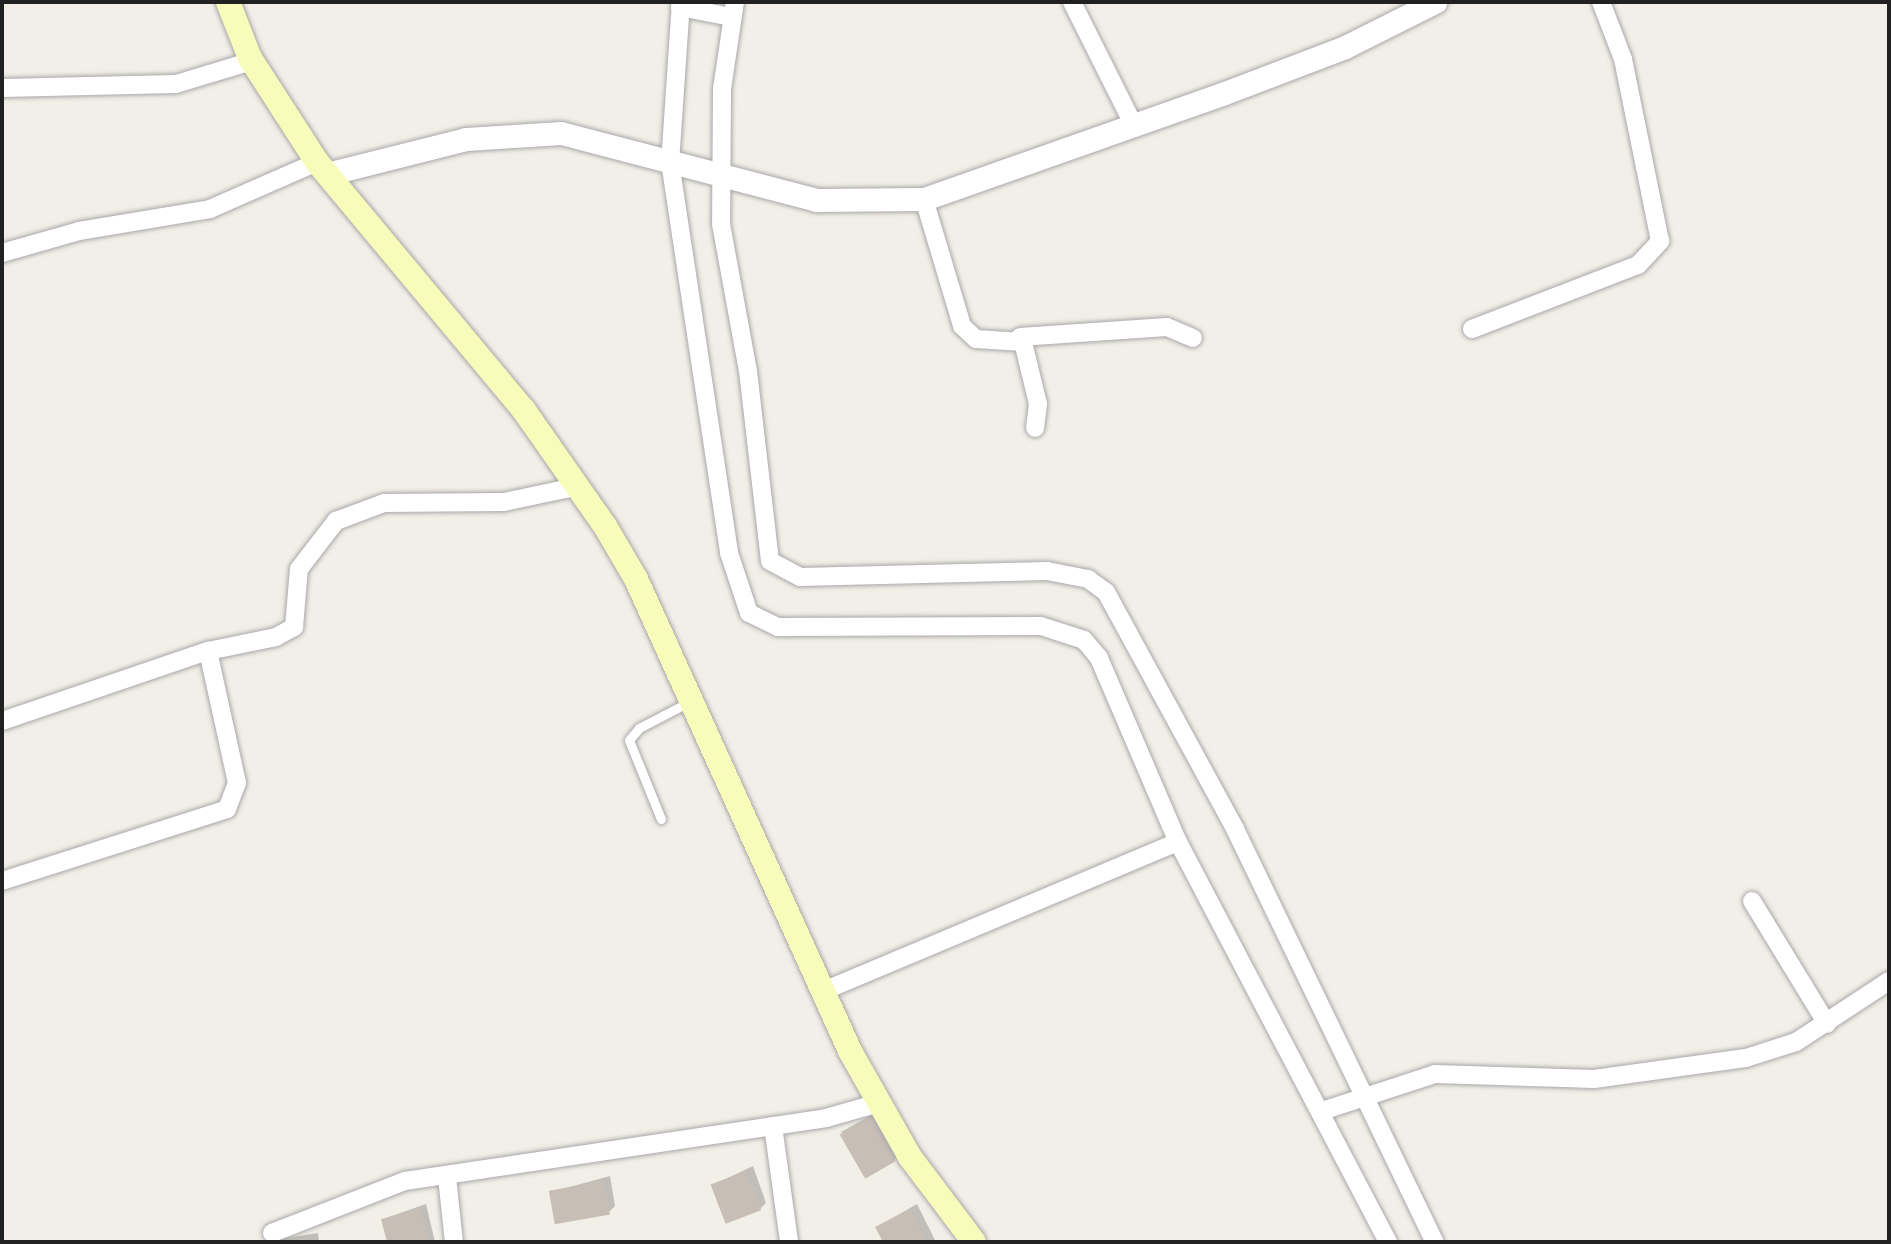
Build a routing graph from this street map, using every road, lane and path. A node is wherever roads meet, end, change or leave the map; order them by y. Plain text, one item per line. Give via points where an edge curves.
1 (228, 2) edge
2 (1072, 2) edge
3 (1435, 2) edge
4 (1601, 2) edge
5 (684, 6) edge
6 (730, 11) edge
7 (252, 61) junction
8 (2, 88) edge
9 (1134, 125) junction
10 (673, 163) junction
11 (322, 168) junction
12 (721, 176) junction
13 (924, 199) junction
14 (2, 253) edge
15 (1472, 328) dead end
16 (1020, 337) junction
17 (1193, 338) dead end
18 (1035, 428) dead end
19 (579, 486) junction
20 (208, 651) junction
21 (692, 700) junction
22 (2, 721) edge
23 (661, 819) dead end
24 (1178, 842) junction
25 (2, 881) edge
26 (1752, 901) dead end
27 (1889, 981) edge
28 (821, 992) junction
29 (1827, 1024) junction
30 (1358, 1099) junction
31 (879, 1103) junction
32 (1326, 1110) junction
33 (773, 1126) junction
34 (447, 1177) junction
35 (272, 1233) dead end
36 (454, 1242) edge
37 (789, 1242) edge
38 (974, 1242) edge
39 (1388, 1242) edge
40 (1435, 1242) edge

1 - 7 main road
2 - 9 street
3 - 9 street via 1345,47
4 - 15 street via 1623,59 1660,241 1638,265
5 - 6 street
5 - 10 street
6 - 12 street via 722,89
7 - 8 street via 176,84
7 - 11 main road
9 - 13 street
10 - 11 street via 593,138 513,132
10 - 12 street
10 - 24 street via 729,553 749,613 778,627 1041,626 1084,640 1099,658
11 - 14 street via 210,209 79,231
11 - 19 main road
12 - 13 street via 816,200
12 - 30 street via 720,224 748,371 770,561 800,577 1048,571 1088,579 1106,593 1234,830
13 - 16 street via 962,326 976,339
16 - 17 street via 1167,327
16 - 18 street via 1038,404
19 - 20 street via 504,502 384,503 353,512 308,552 299,569 294,627 276,637
19 - 21 main road via 636,579
20 - 22 street
20 - 25 street via 237,783 227,809
21 - 23 lane via 639,728 629,740
21 - 28 main road
24 - 28 street
24 - 32 street
26 - 29 street
27 - 29 street
28 - 31 main road
29 - 30 street via 1777,1050 1694,1069 1594,1079 1448,1072
30 - 32 street
30 - 40 street
31 - 33 street
31 - 38 main road via 910,1157
32 - 39 street
33 - 34 street
33 - 37 street
34 - 35 street via 385,1186
34 - 36 street

